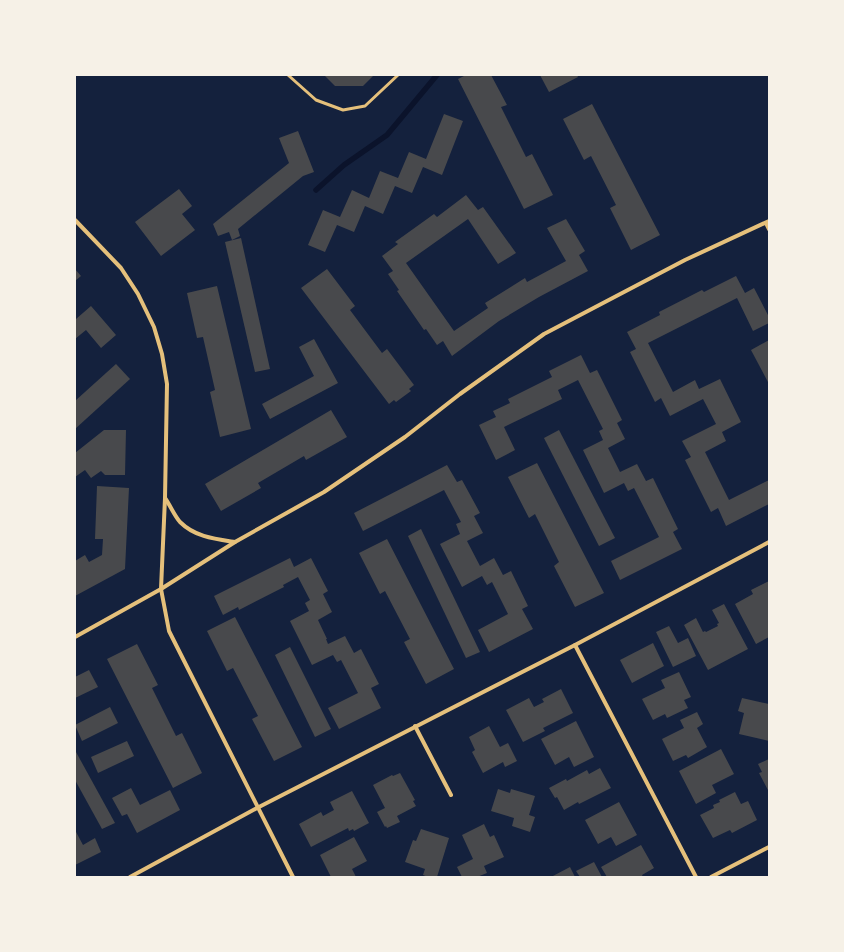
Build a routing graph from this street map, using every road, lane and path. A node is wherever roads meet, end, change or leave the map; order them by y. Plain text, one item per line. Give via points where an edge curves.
1 (288, 75) edge
2 (398, 75) edge
3 (75, 220) edge
4 (767, 222) edge
5 (769, 229) edge
6 (165, 498) junction
7 (235, 542) junction
8 (769, 542) edge
9 (161, 589) junction
10 (75, 636) edge
11 (575, 645) junction
12 (415, 726) junction
13 (450, 795) dead end
14 (258, 808) junction
15 (769, 847) edge
16 (130, 877) edge
17 (293, 877) edge
18 (696, 877) edge
19 (711, 877) edge

1 - 2 lane via 316,100 343,110 365,106
3 - 6 street via 120,268 138,294 154,327 167,384
4 - 5 street
4 - 7 street via 685,260 544,334 405,437 324,492
6 - 7 street via 180,521 195,533 212,539
6 - 9 street
7 - 9 street
8 - 11 street
9 - 10 street
9 - 14 street via 169,631
11 - 12 street
11 - 18 street
12 - 13 street
12 - 14 street
14 - 16 street
14 - 17 street
15 - 19 street

